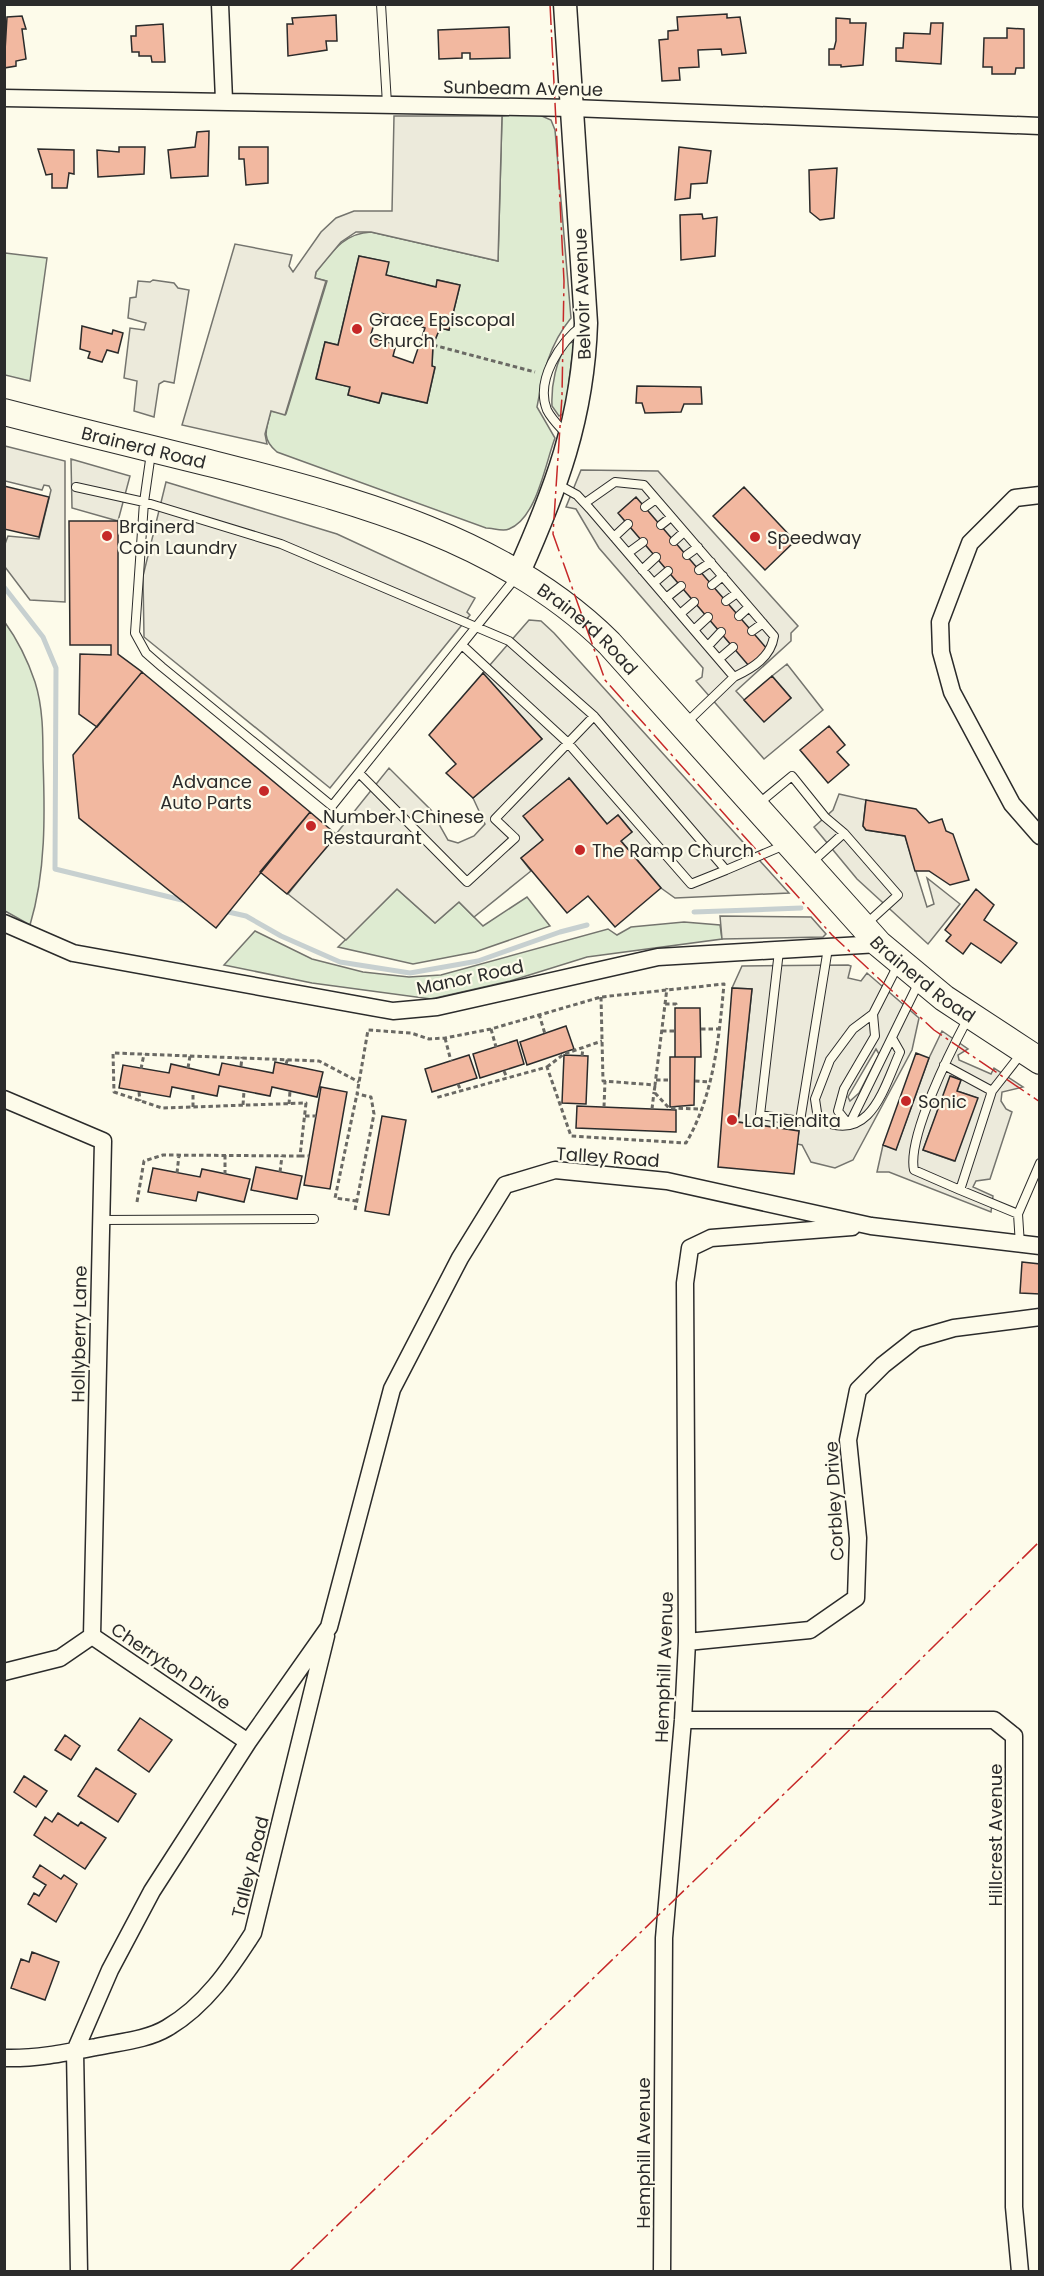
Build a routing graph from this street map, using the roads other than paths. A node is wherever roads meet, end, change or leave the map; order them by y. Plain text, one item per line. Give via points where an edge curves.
1 (220, 4) edge
2 (381, 4) edge
3 (565, 4) edge
4 (4, 98) edge
5 (224, 100) junction
6 (387, 104) junction
7 (572, 108) junction
8 (1040, 126) edge
9 (586, 323) junction
10 (4, 412) edge
11 (571, 439) junction
12 (151, 449) junction
13 (554, 482) junction
14 (76, 487) dead end
15 (1040, 495) edge
16 (656, 499) junction
17 (144, 502) junction
18 (585, 503) junction
19 (645, 507) dead end
20 (672, 517) junction
21 (628, 524) dead end
22 (661, 525) dead end
23 (684, 532) junction
24 (614, 537) junction
25 (675, 541) dead end
26 (643, 542) dead end
27 (698, 547) junction
28 (628, 553) junction
29 (687, 555) dead end
30 (656, 557) dead end
31 (711, 562) junction
32 (642, 570) junction
33 (699, 570) dead end
34 (668, 571) dead end
35 (518, 574) junction
36 (723, 576) junction
37 (654, 583) junction
38 (712, 585) dead end
39 (681, 586) dead end
40 (737, 593) junction
41 (666, 598) junction
42 (726, 601) dead end
43 (694, 602) dead end
44 (749, 607) junction
45 (680, 614) junction
46 (739, 616) dead end
47 (708, 617) dead end
48 (763, 623) junction
49 (476, 627) junction
50 (693, 630) junction
51 (752, 631) dead end
52 (721, 632) dead end
53 (462, 645) junction
54 (708, 646) junction
55 (733, 647) dead end
56 (719, 660) junction
57 (734, 677) junction
58 (594, 716) junction
59 (682, 726) junction
60 (567, 742) junction
61 (359, 773) junction
62 (755, 806) junction
63 (844, 833) junction
64 (1040, 836) edge
65 (788, 843) junction
66 (808, 865) junction
67 (726, 870) junction
68 (4, 923) edge
69 (871, 936) junction
70 (828, 948) junction
71 (779, 951) junction
72 (899, 962) junction
73 (920, 980) junction
74 (873, 1014) junction
75 (970, 1015) junction
76 (892, 1038) junction
77 (1031, 1056) edge
78 (944, 1065) junction
79 (992, 1091) junction
80 (4, 1099) edge
81 (849, 1125) junction
82 (1040, 1163) edge
83 (960, 1190) junction
84 (1018, 1214) junction
85 (101, 1220) junction
86 (314, 1220) dead end
87 (871, 1226) junction
88 (1020, 1245) junction
89 (1040, 1246) edge
90 (1040, 1317) edge
91 (329, 1627) junction
92 (92, 1636) junction
93 (687, 1642) junction
94 (4, 1672) edge
95 (683, 1720) junction
96 (248, 1742) junction
97 (75, 2051) junction
98 (4, 2058) edge
99 (79, 2271) edge
100 (662, 2271) edge
101 (1020, 2271) edge

1 - 5 street
2 - 6 lane
3 - 7 street, Belvoir Avenue
4 - 5 street, Sunbeam Avenue
5 - 6 street, Sunbeam Avenue
6 - 7 street, Sunbeam Avenue
7 - 8 street, Sunbeam Avenue
7 - 9 street, Belvoir Avenue
9 - 11 street, Belvoir Avenue via 585,362
9 - 11 lane via 561,346 548,375 545,397 548,412
10 - 12 main road, Brainerd Road
11 - 13 street, Belvoir Avenue
12 - 17 lane
12 - 35 main road, Brainerd Road via 283,482 396,517 468,546
13 - 18 lane
13 - 35 street, Belvoir Avenue
14 - 17 lane
15 - 64 street via 1015,498 970,543 940,622 941,652 952,692 1012,804
16 - 18 lane via 644,485 615,482
16 - 19 lane
16 - 20 lane
17 - 49 lane via 281,544
17 - 61 lane via 135,633 146,653 332,806
18 - 24 lane
20 - 22 lane
20 - 23 lane
21 - 24 lane
23 - 25 lane
23 - 27 lane
24 - 28 lane
26 - 28 lane
27 - 29 lane
27 - 31 lane
28 - 32 lane
30 - 32 lane
31 - 33 lane
31 - 36 lane
32 - 37 lane
34 - 37 lane
35 - 49 lane
35 - 59 main road, Brainerd Road via 588,622
36 - 38 lane
36 - 40 lane
37 - 41 lane
39 - 41 lane
40 - 42 lane
40 - 44 lane
41 - 45 lane
43 - 45 lane
44 - 46 lane
44 - 48 lane
45 - 50 lane
47 - 50 lane
48 - 51 lane
48 - 57 lane via 774,636 772,649 751,669
49 - 53 lane
49 - 58 lane via 509,641
50 - 54 lane
52 - 54 lane
53 - 60 lane
53 - 61 lane
54 - 56 lane
55 - 56 lane
56 - 57 lane
57 - 59 lane
58 - 60 lane
58 - 67 lane
59 - 62 main road, Brainerd Road
60 - 61 lane via 495,819 515,838 468,882
60 - 67 lane via 691,884
62 - 63 lane via 792,776 825,817
62 - 65 main road, Brainerd Road
63 - 66 lane
63 - 69 lane via 898,895
65 - 66 main road, Brainerd Road
65 - 67 lane
66 - 69 main road, Brainerd Road
68 - 71 street, Manor Road via 73,953 393,1011 437,1008 658,957
69 - 70 street, Manor Road
69 - 72 main road, Brainerd Road
70 - 71 street, Manor Road
70 - 71 lane via 800,1121 760,1115
72 - 73 main road, Brainerd Road
72 - 74 lane
73 - 75 main road, Brainerd Road
73 - 76 lane
74 - 81 lane via 875,1036 844,1089 838,1111
74 - 81 lane via 853,1029 830,1060 815,1099 818,1119 834,1127
75 - 77 main road, Brainerd Road
75 - 78 lane
76 - 81 lane
76 - 81 lane via 900,1052 875,1107 863,1121
77 - 79 lane
78 - 79 lane
78 - 83 lane via 912,1160 914,1170
79 - 83 lane
80 - 85 street, Hollyberry Lane via 103,1141
82 - 84 lane
83 - 84 lane
84 - 88 lane
85 - 86 lane
85 - 92 street, Hollyberry Lane
87 - 88 street, Talley Road
87 - 91 street, Talley Road via 667,1181 555,1170 505,1185 460,1258 393,1389
87 - 93 street, Hemphill Avenue via 711,1238 690,1248 685,1283
88 - 89 street, Talley Road
90 - 93 street, Corbley Drive via 954,1328 916,1339 858,1390 848,1440 858,1538 856,1598 810,1630
91 - 96 street, Talley Road
91 - 97 street, Talley Road via 253,1933 213,1990 166,2029
92 - 94 street, Cherryton Drive via 60,1658
92 - 96 street, Cherryton Drive
93 - 95 street, Hemphill Avenue
95 - 100 street, Hemphill Avenue via 664,1938
95 - 101 street, Hillcrest Avenue via 994,1720 1014,1736 1014,2208
96 - 97 street, Talley Road via 152,1891 110,1970
97 - 98 street via 27,2059
97 - 99 street, Talley Road

